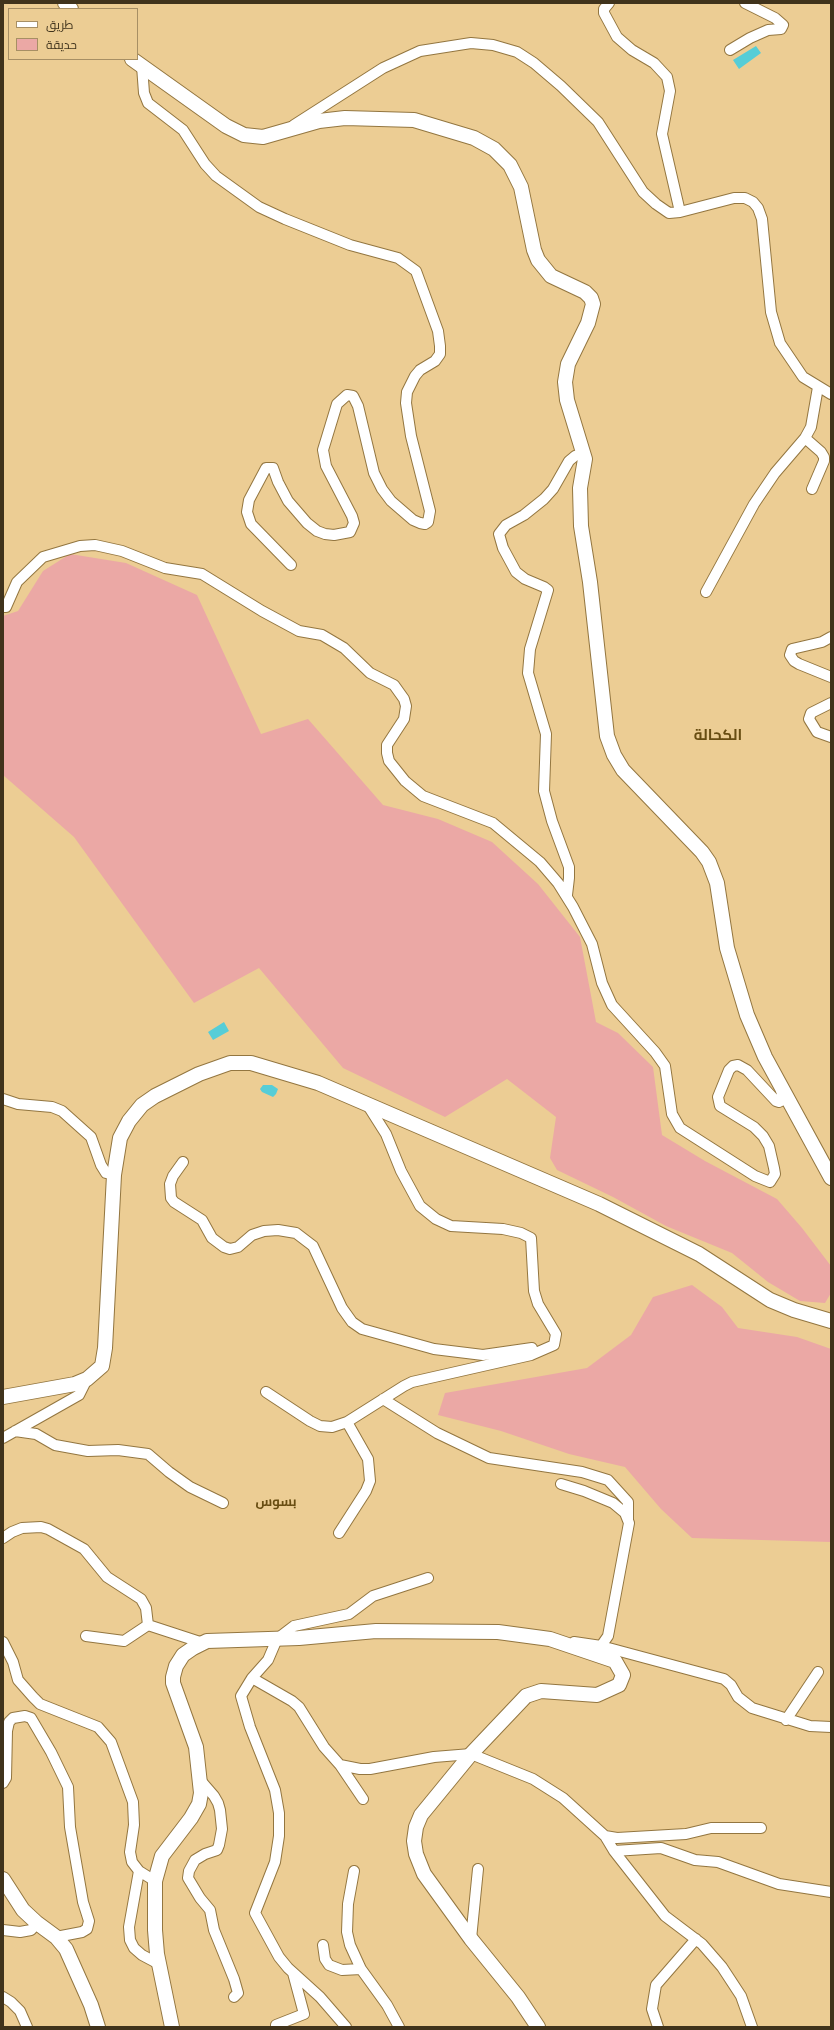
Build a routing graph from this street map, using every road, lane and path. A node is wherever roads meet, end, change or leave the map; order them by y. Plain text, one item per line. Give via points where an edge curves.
1 (597, 3) edge
2 (609, 3) edge
3 (745, 3) edge
4 (604, 13) junction
5 (730, 50) dead end
6 (137, 63) edge
7 (284, 132) junction
8 (680, 212) junction
9 (818, 388) junction
10 (831, 394) edge
11 (805, 438) junction
12 (584, 453) junction
13 (812, 489) dead end
14 (291, 564) dead end
15 (706, 592) dead end
16 (3, 607) edge
17 (831, 637) edge
18 (831, 677) edge
19 (831, 703) edge
20 (831, 737) edge
21 (567, 895) junction
22 (780, 1085) junction
23 (3, 1099) edge
24 (367, 1104) junction
25 (183, 1162) dead end
26 (114, 1174) junction
27 (831, 1178) edge
28 (831, 1321) edge
29 (556, 1338) junction
30 (87, 1380) junction
31 (266, 1392) dead end
32 (3, 1397) edge
33 (383, 1399) junction
34 (347, 1422) junction
35 (14, 1431) junction
36 (3, 1438) edge
37 (561, 1484) dead end
38 (222, 1504) dead end
39 (628, 1519) junction
40 (339, 1533) dead end
41 (3, 1538) edge
42 (428, 1578) dead end
43 (148, 1625) junction
44 (86, 1636) dead end
45 (277, 1639) junction
46 (550, 1639) junction
47 (207, 1641) junction
48 (3, 1642) edge
49 (601, 1646) junction
50 (818, 1672) dead end
51 (252, 1678) junction
52 (786, 1720) junction
53 (831, 1727) edge
54 (472, 1754) junction
55 (340, 1766) junction
56 (201, 1781) junction
57 (3, 1783) edge
58 (363, 1799) dead end
59 (761, 1828) dead end
60 (605, 1836) junction
61 (614, 1851) junction
62 (478, 1869) dead end
63 (139, 1870) junction
64 (354, 1872) dead end
65 (3, 1879) edge
66 (155, 1881) junction
67 (831, 1892) edge
68 (37, 1923) junction
69 (3, 1930) edge
70 (56, 1938) junction
71 (471, 1939) junction
72 (696, 1939) junction
73 (323, 1945) dead end
74 (159, 1964) junction
75 (361, 1969) junction
76 (293, 1973) junction
77 (3, 1997) edge
78 (234, 1997) dead end
79 (276, 2025) dead end
80 (344, 2026) edge
81 (27, 2027) edge
82 (98, 2027) edge
83 (172, 2027) edge
84 (399, 2027) edge
85 (538, 2027) edge
86 (658, 2027) edge
87 (752, 2027) edge

1 - 4 street
2 - 4 street
3 - 5 street via 775,18 783,25 781,29 768,30
4 - 8 street via 613,32 623,43 654,63 667,77 670,91 662,134
6 - 7 main road via 240,134 263,137
6 - 14 street via 148,102 183,130 216,176 259,207 274,214 350,245 398,258 416,271 438,332 440,354 415,376 407,392 406,403 411,436 430,511 428,522 425,524 413,520 382,490 374,473 358,406 353,396 347,395 337,404 324,450 326,466 352,516 354,523 350,532 325,534 307,523 288,501 273,468 266,468 249,500 247,512 251,524
7 - 8 street via 383,68 420,51 471,43 493,45 517,52 561,86 598,122 650,199 669,213
7 - 12 main road via 319,121 345,118 414,120 474,138 502,156 510,165 521,187 534,250 544,270 557,280 585,292 593,304 588,323 568,364 565,382 569,406
8 - 9 street via 740,198 750,199 758,208 764,228 771,312 776,331 782,347 797,370
9 - 10 street
9 - 11 street via 811,427
11 - 13 street via 824,457
11 - 15 street via 775,473 754,504
12 - 21 street via 569,461 553,489 544,499 506,525 499,534 503,548 516,572 548,590 530,649 528,673 546,734 544,791 569,867
12 - 22 main road via 580,488 581,526 591,590 607,736 623,770 709,862 716,883 727,948 740,997
16 - 21 street via 6,607 18,582 43,557 80,546 95,545 122,551 165,568 202,574 299,631 322,636 344,648 370,673 394,685 406,706 404,719 387,745 389,761 397,772 423,796 488,820 499,827 548,870
17 - 18 street via 822,642 792,649 790,655 794,662
19 - 20 street via 811,713 809,719 817,732
21 - 22 street via 592,944 602,983 612,1005 665,1066 672,1114 680,1128 755,1176 770,1182 775,1174 769,1146 763,1136 754,1127 720,1106 718,1097 733,1066 738,1065 747,1070 779,1102 783,1100
22 - 27 main road
23 - 26 street via 62,1111 91,1137 101,1165 106,1173
24 - 26 main road via 318,1083 251,1063 230,1064 175,1084 142,1105 120,1138
24 - 28 main road via 599,1204 699,1254 770,1300
24 - 29 street via 386,1134 401,1171 420,1206 436,1219 451,1226 503,1230 532,1238 534,1291
25 - 29 street via 170,1184 171,1198 202,1220 212,1238 230,1249 238,1247 252,1235 264,1231 296,1233 313,1246 342,1308 352,1322 362,1329 434,1349 482,1355 528,1350
26 - 30 main road via 104,1358 102,1366
29 - 33 street via 554,1345 531,1355 420,1380
30 - 32 main road
30 - 35 street via 79,1395
31 - 34 street via 320,1426 332,1427
33 - 34 street
33 - 39 street via 437,1433 489,1458 582,1472 608,1480 628,1502
34 - 40 street via 368,1459 370,1481
35 - 36 street
35 - 38 street via 36,1434 55,1445 88,1452 118,1450 148,1454 190,1487
37 - 39 street via 602,1497 623,1510
39 - 49 street via 610,1630
41 - 43 street via 22,1528 41,1527 84,1549 107,1577 141,1599 146,1608
42 - 45 street via 373,1596 348,1614 294,1626
43 - 44 street via 124,1641
43 - 47 street via 200,1642
45 - 46 main road via 376,1631 498,1632
45 - 47 main road
45 - 51 street via 268,1660
46 - 49 street
46 - 54 main road via 615,1661 623,1675 619,1685 598,1695 559,1690 531,1692 521,1699
47 - 56 main road via 183,1655 173,1677 196,1748
48 - 63 street via 18,1680 32,1697 40,1704 98,1727 111,1742 133,1802 130,1852 132,1862
49 - 52 street via 724,1679 744,1703
50 - 52 street
51 - 55 street via 299,1707 324,1747
51 - 76 street via 242,1692 241,1699 275,1790 280,1824 275,1862 255,1913 279,1956
52 - 53 street via 810,1726
54 - 55 street via 434,1757 370,1769
54 - 60 street via 533,1779 563,1798
54 - 71 main road via 421,1815 414,1841 424,1874
55 - 58 street
56 - 66 main road via 199,1804 162,1856
56 - 78 street via 218,1803 221,1834 217,1850 196,1860 188,1878 197,1895 210,1910 214,1930 238,1993
57 - 70 street via 6,1778 9,1722 13,1718 31,1718 68,1787 70,1827 83,1902 89,1921 87,1929 82,1932
59 - 60 street via 711,1828 686,1834 617,1838
60 - 61 street
61 - 67 street via 661,1848 695,1860 718,1862 779,1884
61 - 72 street via 665,1916
62 - 71 street
63 - 66 street
63 - 74 street via 129,1934 134,1948
64 - 75 street via 348,1904 348,1932 352,1951
65 - 68 main road via 23,1910
66 - 74 main road via 155,1930
68 - 69 street via 30,1930
68 - 70 main road
70 - 82 main road via 74,1964
71 - 85 main road via 518,1997
72 - 86 street via 656,1985 652,2009
72 - 87 street via 722,1967 737,1990
73 - 75 street via 325,1959 330,1965 342,1970
74 - 83 main road
75 - 84 street via 387,2005
76 - 79 street via 304,2014
76 - 80 street via 320,1998
77 - 81 street via 20,2010

